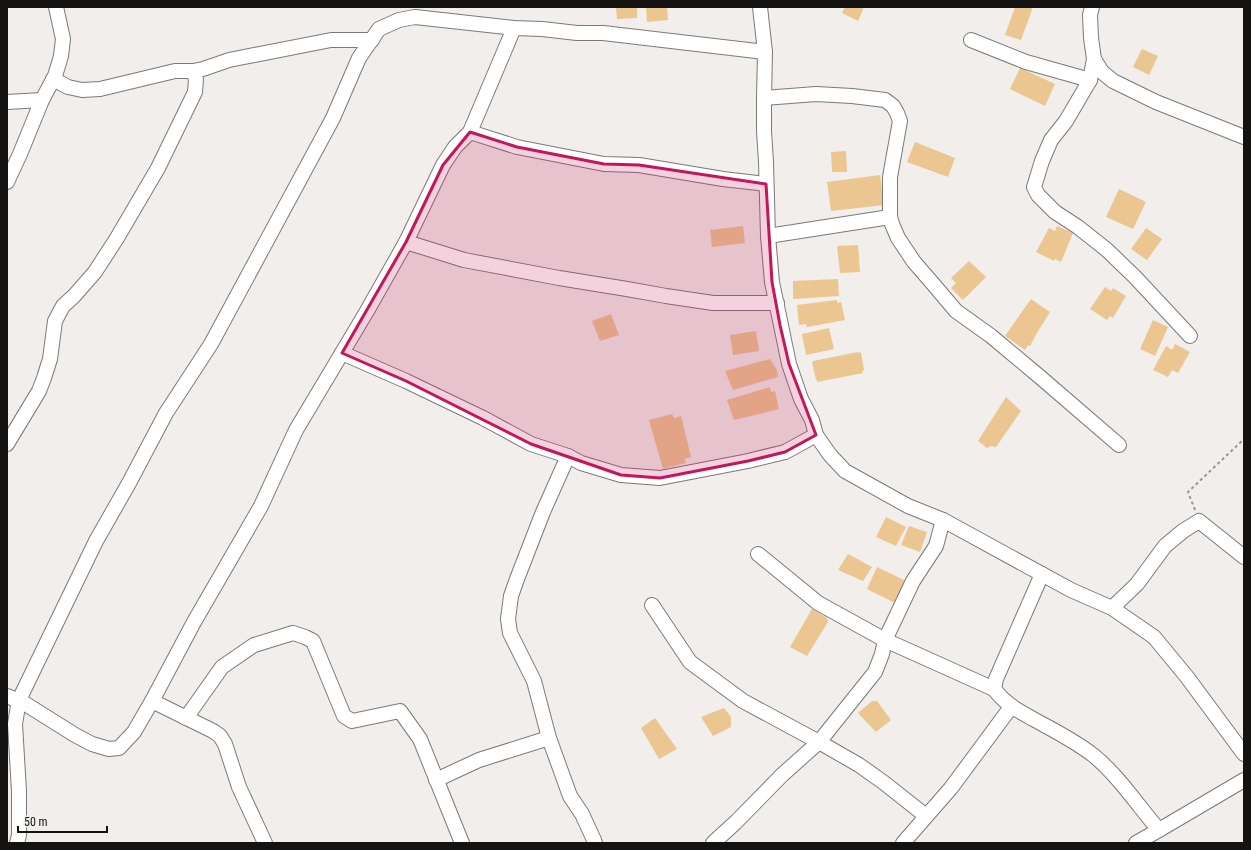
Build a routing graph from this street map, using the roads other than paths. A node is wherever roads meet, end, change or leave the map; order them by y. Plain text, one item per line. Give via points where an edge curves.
1 (56, 7) edge
2 (760, 7) edge
3 (1092, 7) edge
4 (514, 28) junction
5 (372, 40) junction
6 (971, 40) dead end
7 (765, 52) junction
8 (1094, 59) junction
9 (193, 71) junction
10 (54, 79) junction
11 (1090, 80) junction
12 (764, 98) junction
13 (42, 100) junction
14 (7, 102) edge
15 (470, 132) junction
16 (1244, 137) edge
17 (7, 182) edge
18 (766, 184) junction
19 (890, 217) junction
20 (768, 236) junction
21 (406, 242) junction
22 (777, 303) junction
23 (1190, 336) dead end
24 (342, 353) junction
25 (816, 435) junction
26 (7, 444) edge
27 (1120, 445) dead end
28 (568, 456) junction
29 (943, 520) junction
30 (758, 554) dead end
31 (1244, 557) edge
32 (1042, 574) junction
33 (652, 605) dead end
34 (1112, 608) junction
35 (885, 640) junction
36 (994, 689) junction
37 (13, 698) edge
38 (152, 701) junction
39 (1011, 707) junction
40 (186, 718) junction
41 (549, 738) junction
42 (820, 742) junction
43 (1244, 754) edge
44 (436, 780) junction
45 (1244, 780) edge
46 (926, 816) junction
47 (1159, 830) junction
48 (17, 843) edge
49 (266, 843) edge
50 (462, 843) edge
51 (595, 843) edge
52 (713, 843) edge
53 (903, 843) edge
54 (1136, 843) edge

1 - 10 street via 62,39 61,56
2 - 7 street
3 - 8 street via 1090,15
4 - 5 street via 414,17 386,25 379,29
4 - 7 street via 603,33
4 - 15 street
5 - 9 street via 332,40 229,60
5 - 37 street via 359,58 333,118 211,344 166,413
6 - 11 street via 1026,62
7 - 12 street
8 - 11 street
8 - 16 street via 1102,72 1132,91
9 - 10 street via 175,71 100,89 82,90 68,87
9 - 26 street via 196,79 195,92 165,154 95,272 63,306 55,321 50,359 39,391
10 - 13 street
11 - 23 street via 1066,121 1051,140 1034,187 1038,195 1055,212 1107,250
12 - 18 street
12 - 19 street via 816,94 852,96 885,100 893,106 900,121 890,177
13 - 14 street
13 - 17 street
15 - 18 street via 516,147 604,164 639,165
15 - 21 street via 455,147 443,165
18 - 20 street
19 - 20 street
19 - 27 street via 898,238 914,262 956,311 991,336
20 - 22 street via 772,282
21 - 22 street via 464,260 666,296 713,302
21 - 24 street
22 - 25 street via 789,364
24 - 28 street via 483,418 531,444
24 - 38 street via 296,430 261,506
25 - 28 street via 785,452 660,478 621,475 581,463
25 - 29 street via 845,471 908,506
28 - 41 street via 517,579 511,596 508,619 510,633 534,682
29 - 32 street
29 - 35 street via 936,546 913,581
30 - 35 street via 818,603
31 - 34 street via 1199,521 1165,546 1137,584
32 - 34 street
32 - 36 street via 996,678
33 - 42 street via 690,662 743,700
34 - 43 street via 1154,637
35 - 36 street
35 - 42 street via 875,672
36 - 39 street
37 - 38 street via 75,735 109,749 119,748 134,732
37 - 48 street via 19,791
38 - 40 street
39 - 46 street via 951,788
39 - 47 street via 1072,740 1093,755
40 - 44 street via 222,667 254,645 293,633 313,641 344,716 352,721 400,712 420,739
40 - 49 street via 220,736 239,787
41 - 44 street via 479,760
41 - 51 street via 570,796 582,814
42 - 46 street via 859,765
42 - 52 street via 782,775
44 - 50 street
45 - 47 street
46 - 53 street
47 - 54 street

